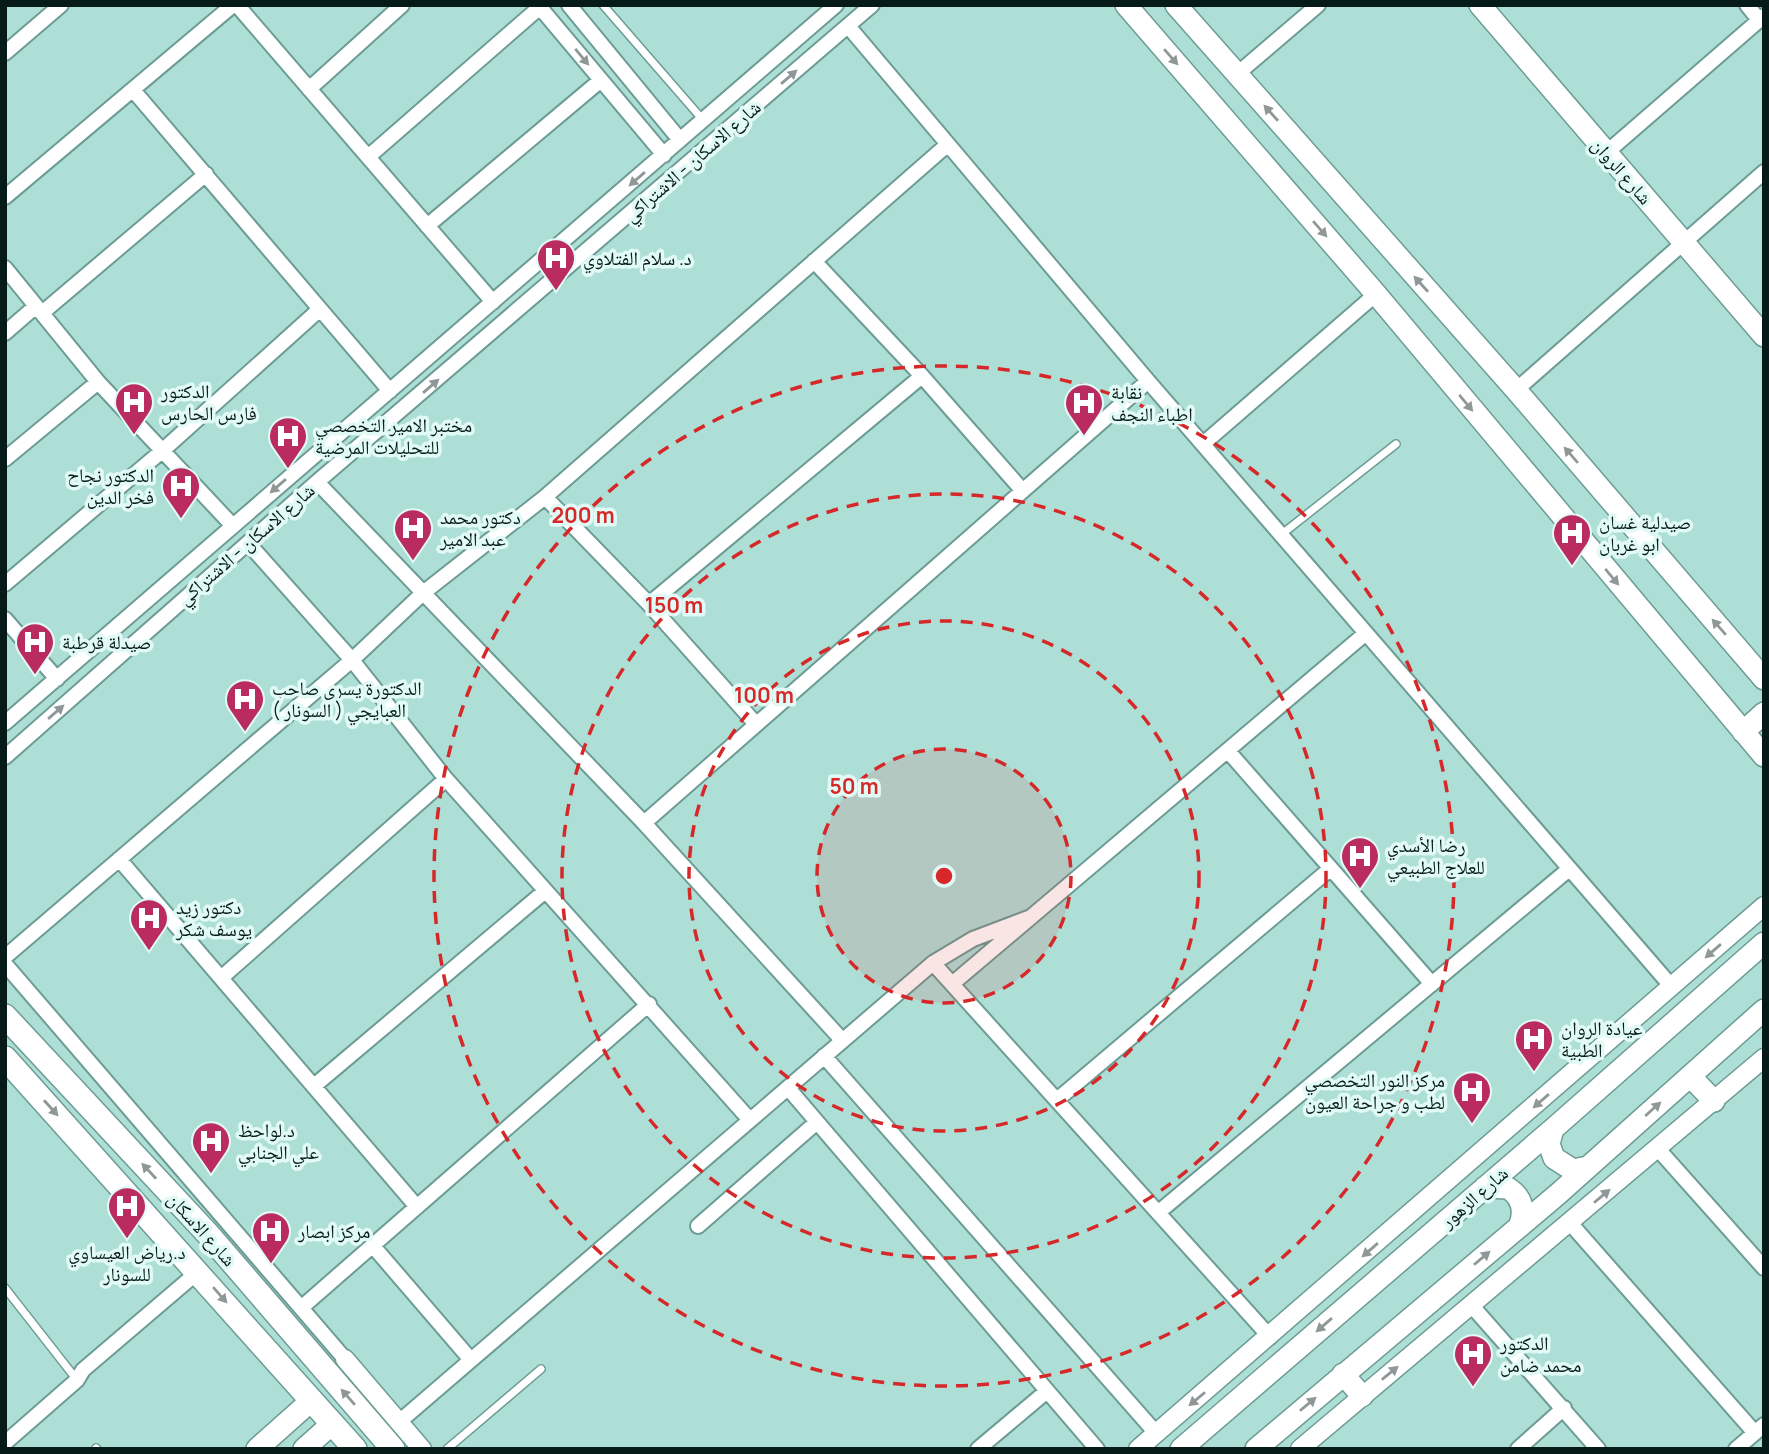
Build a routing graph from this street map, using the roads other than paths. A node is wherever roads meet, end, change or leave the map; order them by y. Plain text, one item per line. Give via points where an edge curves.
1 (61, 5) edge
2 (235, 5) edge
3 (402, 5) edge
4 (569, 5) edge
5 (603, 5) edge
6 (872, 5) edge
7 (1126, 5) edge
8 (1176, 5) edge
9 (1318, 5) edge
10 (1480, 5) edge
11 (1746, 5) edge
12 (539, 6) edge
13 (833, 6) edge
14 (1761, 18) edge
15 (848, 26) junction
16 (5, 53) edge
17 (1236, 75) junction
18 (601, 80) junction
19 (745, 83) junction
20 (310, 89) junction
21 (133, 90) junction
22 (762, 101) junction
23 (702, 120) junction
24 (680, 140) junction
25 (947, 145) junction
26 (1606, 153) junction
27 (664, 155) junction
28 (368, 157) junction
29 (1764, 172) edge
30 (205, 174) junction
31 (5, 197) edge
32 (427, 226) junction
33 (1683, 242) junction
34 (814, 261) junction
35 (5, 268) edge
36 (1376, 294) junction
37 (493, 302) junction
38 (39, 309) junction
39 (320, 309) junction
40 (5, 333) edge
41 (1764, 336) edge
42 (922, 376) junction
43 (1148, 381) junction
44 (98, 382) junction
45 (1516, 390) junction
46 (390, 391) junction
47 (334, 439) junction
48 (1203, 444) junction
49 (1396, 444) dead end
50 (162, 451) junction
51 (349, 456) junction
52 (5, 459) edge
53 (317, 482) junction
54 (1022, 490) junction
55 (545, 497) junction
56 (233, 526) junction
57 (1282, 534) junction
58 (248, 543) junction
59 (5, 584) edge
60 (423, 593) junction
61 (649, 604) junction
62 (5, 619) edge
63 (1366, 633) junction
64 (352, 660) junction
65 (57, 679) junction
66 (1764, 679) edge
67 (1764, 713) edge
68 (5, 723) edge
69 (755, 723) junction
70 (1743, 732) junction
71 (1228, 751) junction
72 (1764, 756) edge
73 (5, 757) edge
74 (446, 779) junction
75 (644, 823) junction
76 (119, 859) junction
77 (1330, 869) junction
78 (1569, 870) junction
79 (544, 892) junction
80 (1764, 906) edge
81 (1031, 917) junction
82 (1764, 943) edge
83 (5, 957) edge
84 (933, 963) junction
85 (5, 964) edge
86 (221, 978) junction
87 (953, 984) junction
88 (1432, 984) junction
89 (1672, 987) junction
90 (649, 1004) junction
91 (1764, 1010) edge
92 (5, 1016) edge
93 (842, 1040) junction
94 (824, 1056) junction
95 (5, 1058) edge
96 (1764, 1059) edge
97 (1690, 1076) junction
98 (314, 1086) junction
99 (788, 1088) junction
100 (1058, 1099) junction
101 (1714, 1101) junction
102 (749, 1119) junction
103 (817, 1122) junction
104 (1553, 1129) junction
105 (1658, 1149) junction
106 (1588, 1167) junction
107 (1485, 1188) junction
108 (417, 1207) junction
109 (1160, 1212) junction
110 (1570, 1223) junction
111 (698, 1226) dead end
112 (216, 1227) junction
113 (1519, 1227) junction
114 (373, 1246) junction
115 (1764, 1268) edge
116 (199, 1271) junction
117 (5, 1288) edge
118 (1472, 1306) junction
119 (301, 1308) junction
120 (1270, 1337) junction
121 (471, 1360) junction
122 (337, 1366) junction
123 (541, 1369) dead end
124 (1343, 1374) junction
125 (77, 1380) junction
126 (1047, 1391) junction
127 (1362, 1396) junction
128 (313, 1400) junction
129 (1564, 1408) junction
130 (399, 1422) junction
131 (333, 1423) junction
132 (1759, 1429) edge
133 (1156, 1433) junction
134 (5, 1443) edge
135 (263, 1447) edge
136 (304, 1449) edge
137 (355, 1449) edge
138 (393, 1449) edge
139 (422, 1449) edge
140 (447, 1449) edge
141 (978, 1449) edge
142 (1097, 1449) edge
143 (1138, 1449) edge
144 (1181, 1449) edge
145 (1256, 1449) edge
146 (1300, 1449) edge
147 (1518, 1449) edge
148 (1598, 1449) edge
149 (1736, 1449) edge

1 - 16 street
2 - 20 street
2 - 21 street
3 - 20 street
4 - 24 street
5 - 23 lane
6 - 15 street, شارع الاسكان - الاشتراكي
7 -> 36 main road
8 - 17 main road
9 - 17 street
10 - 26 main road, شارع الروان
11 - 14 street
12 -> 18 street
12 - 28 street
13 - 19 street, شارع الاسكان - الاشتراكي
14 - 26 street
22 -> 15 street, شارع الاسكان - الاشتراكي
15 - 25 street
45 -> 17 main road
18 - 27 street
18 - 32 street
19 - 22 street
19 - 23 street, شارع الاسكان - الاشتراكي
20 - 28 street
21 - 30 street
21 - 31 street
51 -> 22 street, شارع الاسكان - الاشتراكي
23 - 24 street, شارع الاسكان - الاشتراكي
24 - 27 street, شارع الاسكان - الاشتراكي
25 - 34 street
25 - 43 street
26 - 33 main road, شارع الروان
27 -> 37 street, شارع الاسكان - الاشتراكي
28 - 32 street
29 - 33 street
30 - 38 street
30 - 39 street
32 - 37 street
33 - 41 main road, شارع الروان
33 - 45 street
34 - 42 street
34 - 55 street
35 - 38 street
36 - 48 street
36 -> 70 main road
37 - 46 street, شارع الاسكان - الاشتراكي
38 - 40 street
38 - 44 street
39 - 46 street
39 - 50 street
42 - 54 street
42 - 61 street
43 - 48 street
43 - 54 street
44 - 50 street
44 - 52 street
66 -> 45 main road
46 - 47 street, شارع الاسكان - الاشتراكي
47 - 51 street via 350,439
47 -> 56 street, شارع الاسكان - الاشتراكي
48 - 57 street
49 - 57 lane
50 - 56 street
50 - 59 street
51 - 53 street, شارع الاسكان - الاشتراكي
53 - 58 street, شارع الاسكان - الاشتراكي
53 - 60 street
54 - 69 street
55 - 60 street
55 - 61 street
56 - 65 street, شارع الاسكان - الاشتراكي
57 - 63 street
58 - 64 street
73 -> 58 street, شارع الاسكان - الاشتراكي
60 - 64 street
60 - 75 street
61 - 69 street
62 - 65 street
63 - 71 street
63 - 78 street
64 - 74 street
64 - 76 street
65 - 68 street, شارع الاسكان - الاشتراكي
67 - 70 main road
69 - 75 street
70 - 72 main road
71 - 77 street
71 - 81 street
74 - 79 street
74 - 86 street
75 - 93 street
76 - 83 street
76 - 86 street
77 - 88 street
77 - 100 street
78 - 88 street
78 - 89 street
79 - 90 street
79 - 98 street
80 -> 89 street
81 - 84 street via 973,939
81 - 87 street
82 - 104 main road, شارع الزهور
84 - 87 street
84 - 93 street
85 - 112 street
86 - 98 street
87 - 100 street
88 - 109 street
89 -> 120 street
90 - 102 street
90 - 108 street
91 - 97 main road
112 -> 92 main road, شارع الاسكان
93 - 94 street
94 - 99 street
94 - 133 street
95 -> 116 main road, شارع الاسكان
96 - 101 street
97 - 101 main road
106 -> 97 main road
98 - 108 street
99 - 102 street
99 - 103 street
100 - 109 street
101 - 105 street
102 - 121 street
103 - 111 street
103 - 126 street
104 - 106 main road via 1550,1151 1559,1164 1573,1170
104 - 107 main road, شارع الزهور
110 -> 105 street
105 - 115 street
106 - 113 main road
107 - 113 main road via 1500,1185 1519,1198 1523,1212
107 -> 144 main road, شارع الزهور
108 - 114 street
109 - 120 street
110 - 118 street
110 - 132 street
112 - 119 street
112 - 122 main road, شارع الاسكان
124 -> 113 main road
114 - 119 street
114 - 121 street
116 - 125 street
116 -> 128 main road, شارع الاسكان
117 - 125 lane
127 -> 118 street
118 - 129 street
119 - 122 street
120 -> 133 street
121 - 130 street
122 - 130 street
138 -> 122 main road, شارع الاسكان
123 - 140 lane
124 - 127 main road
145 -> 124 main road
125 - 134 street
126 - 141 street
126 - 142 street
127 - 146 street
128 - 131 main road, شارع الاسكان
128 - 135 main road
129 - 147 street
129 - 148 street
130 - 139 street
131 - 136 main road
131 - 137 main road, شارع الاسكان
132 - 149 street
133 - 143 street

